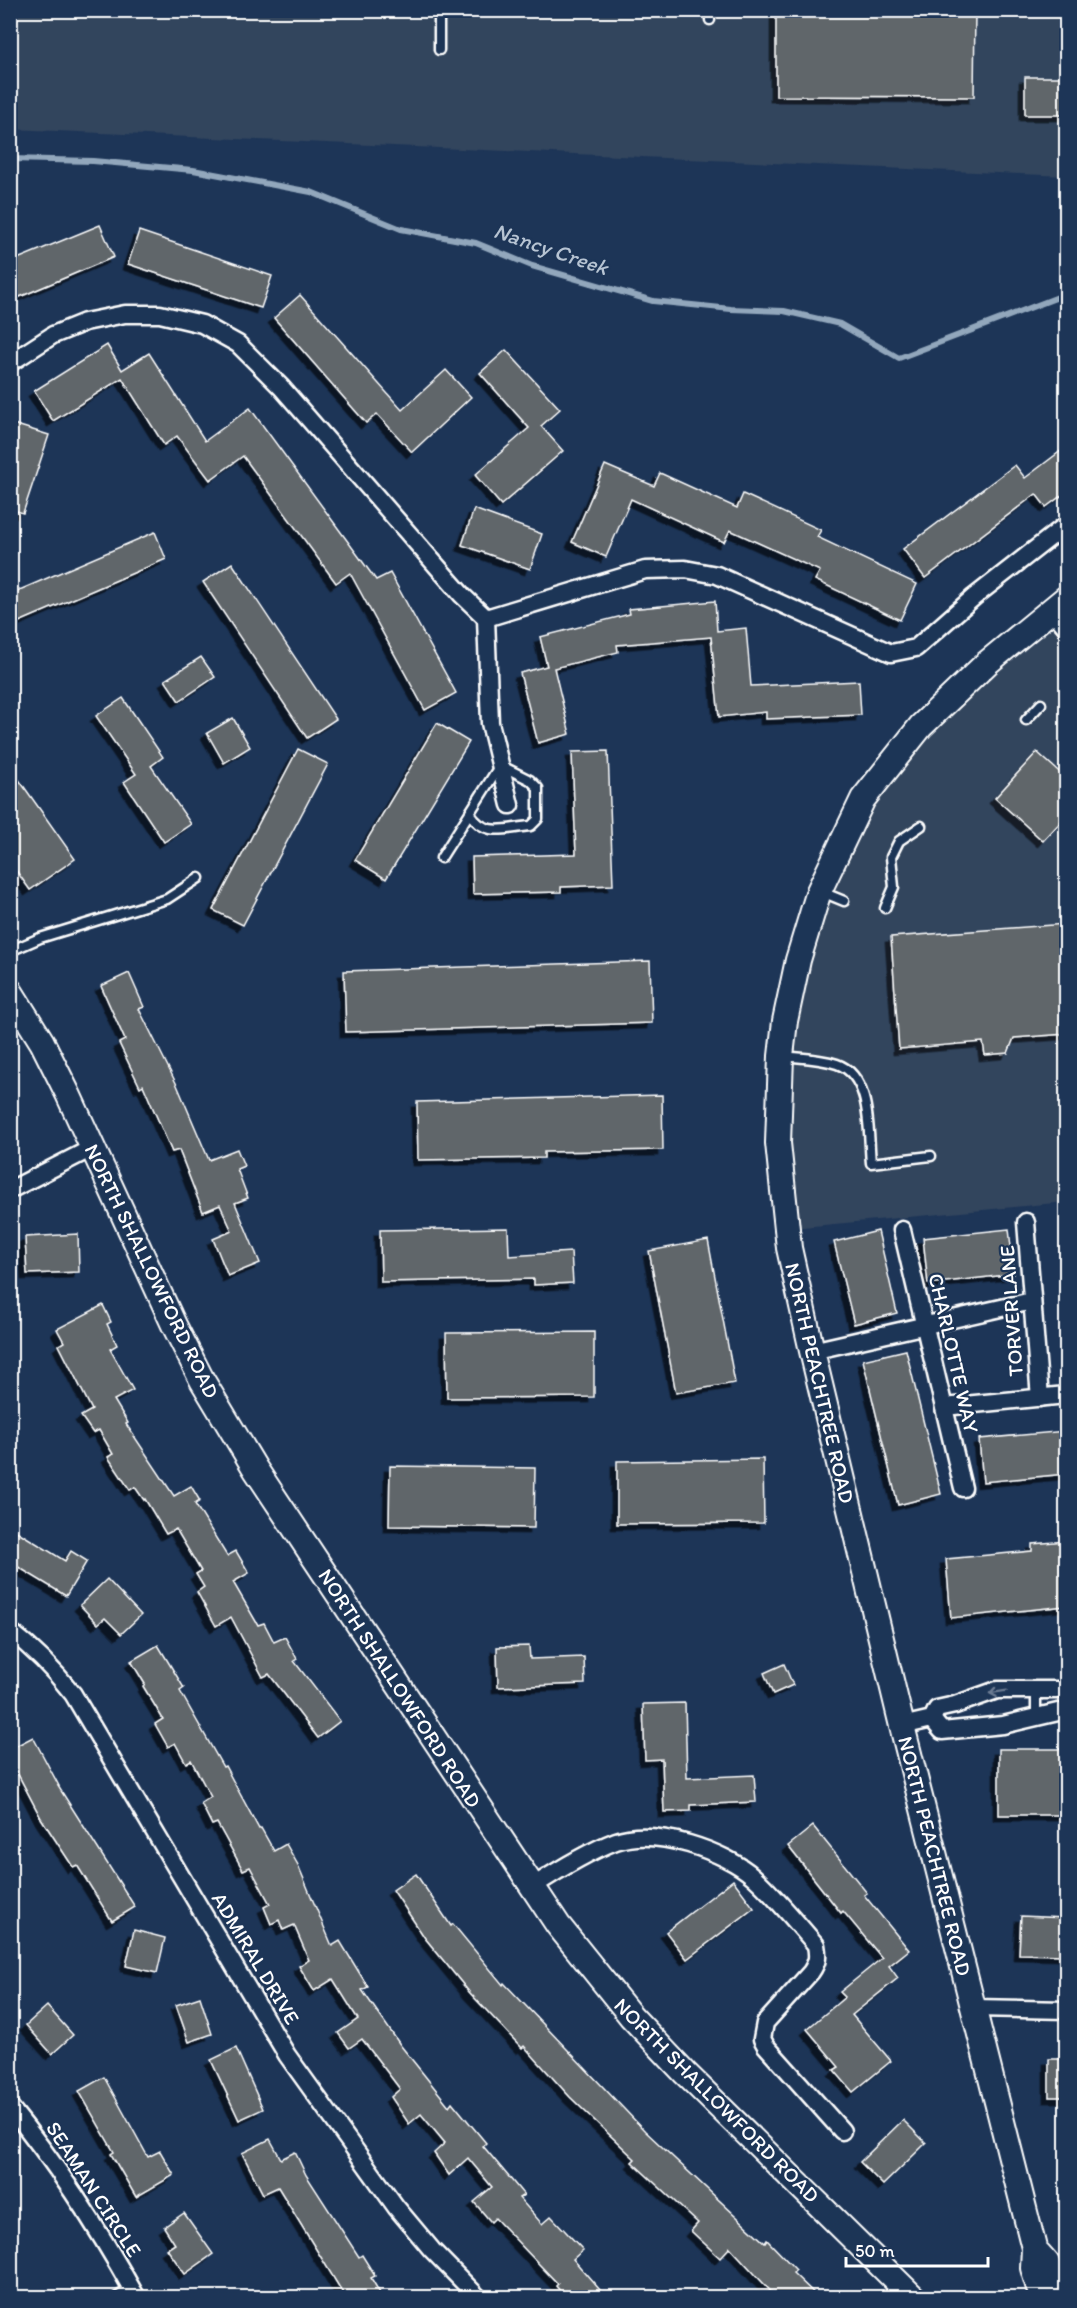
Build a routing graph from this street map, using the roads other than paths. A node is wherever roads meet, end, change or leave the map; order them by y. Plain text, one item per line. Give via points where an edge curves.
1 (439, 10) edge
2 (710, 10) edge
3 (710, 20) dead end
4 (439, 50) dead end
5 (10, 363) edge
6 (1066, 525) edge
7 (1062, 611) edge
8 (486, 618) junction
9 (1041, 704) dead end
10 (1026, 720) dead end
11 (500, 765) junction
12 (510, 805) dead end
13 (470, 813) junction
14 (921, 826) dead end
15 (441, 858) dead end
16 (199, 878) dead end
17 (819, 891) junction
18 (844, 901) dead end
19 (885, 908) dead end
20 (10, 951) edge
21 (10, 991) edge
22 (782, 1056) junction
23 (92, 1148) junction
24 (931, 1156) dead end
25 (10, 1190) edge
26 (1026, 1222) dead end
27 (902, 1230) dead end
28 (1032, 1301) junction
29 (925, 1326) junction
30 (812, 1351) junction
31 (1066, 1395) edge
32 (1040, 1398) junction
33 (944, 1407) junction
34 (963, 1488) dead end
35 (10, 1631) edge
36 (1036, 1690) junction
37 (1057, 1690) dead end
38 (1058, 1712) dead end
39 (1036, 1717) junction
40 (932, 1719) junction
41 (902, 1726) junction
42 (532, 1887) junction
43 (973, 2008) junction
44 (1066, 2010) edge
45 (10, 2107) edge
46 (842, 2131) dead end
47 (134, 2293) edge
48 (1044, 2296) edge
49 (914, 2297) edge
50 (115, 2298) edge
51 (479, 2298) edge

1 - 4 lane
2 - 3 lane
5 - 8 street via 53,335 85,322 125,314 160,314 202,324 238,345 280,387
6 - 8 street via 916,648 891,653 717,575 685,569 645,570
7 - 17 street, NORTH PEACHTREE ROAD via 987,663 921,726 863,799
8 - 11 street via 490,723
9 - 10 lane
11 - 12 street
11 - 13 lane
11 - 13 lane via 538,788 538,819 531,826 489,830 477,825
13 - 15 lane
14 - 19 lane via 899,842 891,857 894,886
16 - 20 lane via 167,899
17 - 18 lane
17 - 22 street, NORTH PEACHTREE ROAD via 791,990
21 - 23 street, NORTH SHALLOWFORD ROAD via 42,1042
22 - 24 lane via 823,1060 853,1073 863,1097 871,1162
22 - 30 street, NORTH PEACHTREE ROAD via 778,1143 789,1248
23 - 25 street
23 - 42 street, NORTH SHALLOWFORD ROAD via 202,1380 256,1470
26 - 28 street, TORVER LANE
27 - 29 street, CHARLOTTE WAY
28 - 29 street
28 - 32 street, TORVER LANE
29 - 30 street
29 - 33 street, CHARLOTTE WAY
30 - 41 street, NORTH PEACHTREE ROAD
31 - 32 street
32 - 33 street
33 - 34 street, CHARLOTTE WAY
35 - 51 street, ADMIRAL DRIVE via 54,1670 73,1694 287,2055 325,2110 413,2229
36 - 37 street
36 - 39 lane
36 -> 40 street via 997,1690 937,1709
38 - 39 street
39 - 40 street via 1003,1725 942,1731
40 - 41 street
41 - 43 street, NORTH PEACHTREE ROAD
42 - 46 street via 618,1840 640,1838 685,1842 747,1871 816,1945 818,1956 811,1972 765,2023 762,2039
42 - 49 street, NORTH SHALLOWFORD ROAD via 588,1965 631,2016
43 - 44 street
43 - 48 street, NORTH PEACHTREE ROAD via 1034,2248 1047,2264
45 - 47 street, SEAMAN CIRCLE via 45,2152
47 - 50 lane

